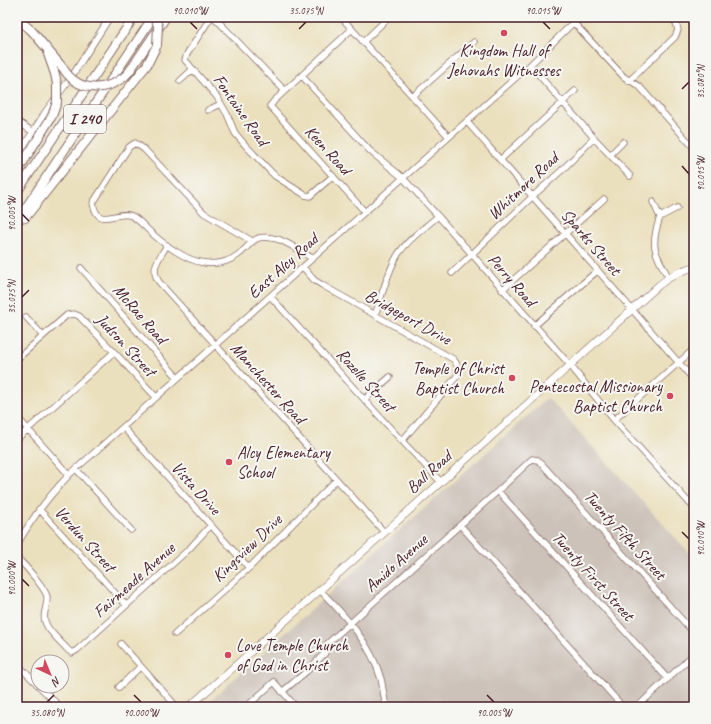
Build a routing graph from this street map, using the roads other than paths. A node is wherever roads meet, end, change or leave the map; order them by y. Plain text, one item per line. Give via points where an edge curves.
1 (110, 17) edge
2 (134, 17) edge
3 (154, 17) edge
4 (166, 17) edge
5 (213, 17) edge
6 (341, 17) edge
7 (389, 17) edge
8 (671, 17) edge
9 (17, 18) edge
10 (574, 19) edge
11 (352, 29) junction
12 (363, 42) junction
13 (474, 42) dead end
14 (44, 46) junction
15 (530, 65) junction
16 (193, 69) junction
17 (302, 76) junction
18 (180, 81) dead end
19 (629, 81) junction
20 (285, 91) junction
21 (575, 92) dead end
22 (413, 96) junction
23 (564, 103) junction
24 (221, 104) junction
25 (208, 110) dead end
26 (17, 121) edge
27 (466, 122) junction
28 (33, 132) junction
29 (449, 137) junction
30 (594, 138) junction
31 (623, 142) dead end
32 (694, 148) edge
33 (610, 155) junction
34 (17, 157) edge
35 (500, 160) junction
36 (17, 172) edge
37 (333, 176) junction
38 (630, 176) dead end
39 (402, 177) junction
40 (17, 192) edge
41 (533, 196) junction
42 (604, 199) dead end
43 (653, 202) dead end
44 (677, 208) dead end
45 (365, 212) junction
46 (438, 216) junction
47 (660, 217) junction
48 (17, 221) edge
49 (17, 226) edge
50 (564, 234) junction
51 (252, 241) junction
52 (167, 245) junction
53 (471, 254) junction
54 (312, 258) junction
55 (303, 267) junction
56 (81, 268) dead end
57 (694, 268) edge
58 (597, 271) junction
59 (452, 273) dead end
60 (669, 278) junction
61 (502, 290) junction
62 (270, 296) junction
63 (631, 309) junction
64 (375, 315) junction
65 (26, 317) dead end
66 (534, 326) junction
67 (43, 336) junction
68 (215, 345) junction
69 (694, 349) edge
70 (114, 352) junction
71 (17, 359) edge
72 (679, 363) junction
73 (570, 365) junction
74 (390, 377) dead end
75 (178, 378) junction
76 (694, 380) edge
77 (156, 397) junction
78 (365, 399) junction
79 (17, 417) edge
80 (614, 420) junction
81 (123, 427) junction
82 (28, 429) junction
83 (17, 439) edge
84 (402, 441) junction
85 (532, 459) joint
86 (76, 469) junction
87 (69, 475) junction
88 (336, 480) junction
89 (441, 482) junction
90 (498, 491) junction
91 (694, 508) edge
92 (39, 509) junction
93 (211, 525) junction
94 (460, 525) junction
95 (131, 530) dead end
96 (384, 532) junction
97 (17, 545) edge
98 (17, 558) edge
99 (249, 568) junction
100 (320, 590) junction
101 (126, 605) junction
102 (350, 622) junction
103 (694, 633) edge
104 (175, 634) dead end
105 (121, 644) dead end
106 (694, 654) edge
107 (17, 664) edge
108 (140, 667) junction
109 (30, 678) edge
110 (668, 679) junction
111 (119, 687) dead end
112 (282, 692) junction
113 (46, 694) edge
114 (60, 707) edge
115 (177, 707) edge
116 (189, 707) edge
117 (246, 707) edge
118 (296, 707) edge
119 (386, 707) edge
120 (623, 707) edge
121 (637, 707) edge

1 - 28 street
2 - 40 highway, I 240
3 - 48 highway, I 240
3 - 49 highway, bridge via 158,26 157,45 147,64
4 - 14 highway, bridge via 129,72 109,86 95,88 77,82 66,74
5 - 16 street, Fontaine Road via 187,54 185,60
5 - 20 street
6 - 11 street
7 - 12 street
8 - 19 street via 678,30 676,37
9 - 14 highway
10 - 15 street, East Alcy Road
10 - 19 street
11 - 12 street
11 - 17 street
12 - 22 street
13 - 22 street
14 - 36 highway, bridge via 55,74 57,102 52,116
15 - 23 street
15 - 27 street, East Alcy Road
16 - 18 street
16 - 24 street, Fontaine Road
17 - 20 street
17 - 39 street, Perry Road via 370,151
19 - 32 street via 639,86
20 - 37 street, Keen Road via 270,106
21 - 23 street
22 - 29 street
23 - 30 street
23 - 35 street
24 - 25 street
24 - 37 street, Fontaine Road via 235,133 275,176 310,196
26 - 28 street
27 - 29 street, East Alcy Road
27 - 35 street, Sparks Street
28 - 34 street
29 - 39 street, East Alcy Road
30 - 33 street
30 - 41 street, Whitmore Road
31 - 33 street
33 - 38 street
35 - 41 street, Sparks Street
37 - 45 street, Keen Road
39 - 45 street, East Alcy Road
39 - 46 street, Perry Road
41 - 50 street, Sparks Street
41 - 53 street, Whitmore Road
42 - 50 street
43 - 47 street
44 - 47 street
45 - 54 street, East Alcy Road
46 - 53 street, Perry Road
46 - 64 street via 399,252 393,262
47 - 60 street via 654,248
50 - 58 street, Sparks Street
50 - 61 street
51 - 52 street via 238,255 212,264 190,259
51 - 52 street via 204,212 144,148 135,143 129,147 93,203 94,210 99,216 107,218 126,214 133,217
51 - 54 street via 259,238 279,239
52 - 68 street, Manchester Road via 155,266 155,276
53 - 59 street, Whitmore Road
53 - 61 street, Perry Road
54 - 55 street, East Alcy Road
55 - 62 street, East Alcy Road
55 - 64 street, Bridgeport Drive via 314,280
56 - 75 street, McRae Road
57 - 60 main road, Ball Road
58 - 63 street, Sparks Street
58 - 66 street
60 - 63 main road, Ball Road
61 - 66 street, Perry Road
62 - 68 street, East Alcy Road
62 - 78 street, Rozelle Street
63 - 72 street, Sparks Street
63 - 73 main road, Ball Road
64 - 84 street, Bridgeport Drive via 454,359 459,370 457,376
65 - 67 street
66 - 73 street, Perry Road
67 - 70 street, Judson Street via 67,315 74,314
67 - 71 street
68 - 75 street, East Alcy Road
68 - 88 street, Manchester Road
69 - 72 street
70 - 77 street, Judson Street
70 - 82 street
72 - 76 street, Sparks Street
72 - 80 street
73 - 80 street, Perry Road
73 - 89 main road, Ball Road
74 - 78 street
75 - 77 street, East Alcy Road
77 - 81 street, East Alcy Road
78 - 84 street, Rozelle Street
79 - 82 street
80 - 91 street, Perry Road
81 - 86 street, East Alcy Road
81 - 93 street, Vista Drive
82 - 83 street
82 - 87 street
84 - 89 street, Rozelle Street
85 - 90 street, Amido Avenue
85 - 103 street, Twenty Fifth Street via 538,460
86 - 87 street, East Alcy Road
86 - 95 street
87 - 92 street, East Alcy Road
88 - 96 street, Manchester Road
88 - 99 street, Kingsview Drive
89 - 96 main road, Ball Road
90 - 94 street, Amido Avenue
90 - 110 street, Twenty First Street
92 - 97 street, East Alcy Road
92 - 101 street, Verdun Street
93 - 99 street, Vista Drive
93 - 101 street, Fairmeade Avenue via 189,549
94 - 102 street, Amido Avenue
94 - 120 street
96 - 100 main road, Ball Road
98 - 101 street, Fairmeade Avenue via 46,592 45,624 72,653
99 - 104 street, Kingsview Drive
100 - 102 street
100 - 116 main road, Ball Road
102 - 112 street, Amido Avenue via 328,643 325,653
102 - 119 street via 372,656 381,680
105 - 108 street
106 - 110 street
107 - 109 street
108 - 111 street
108 - 115 street
110 - 121 street
112 - 117 street via 274,682
112 - 118 street
113 - 114 street

